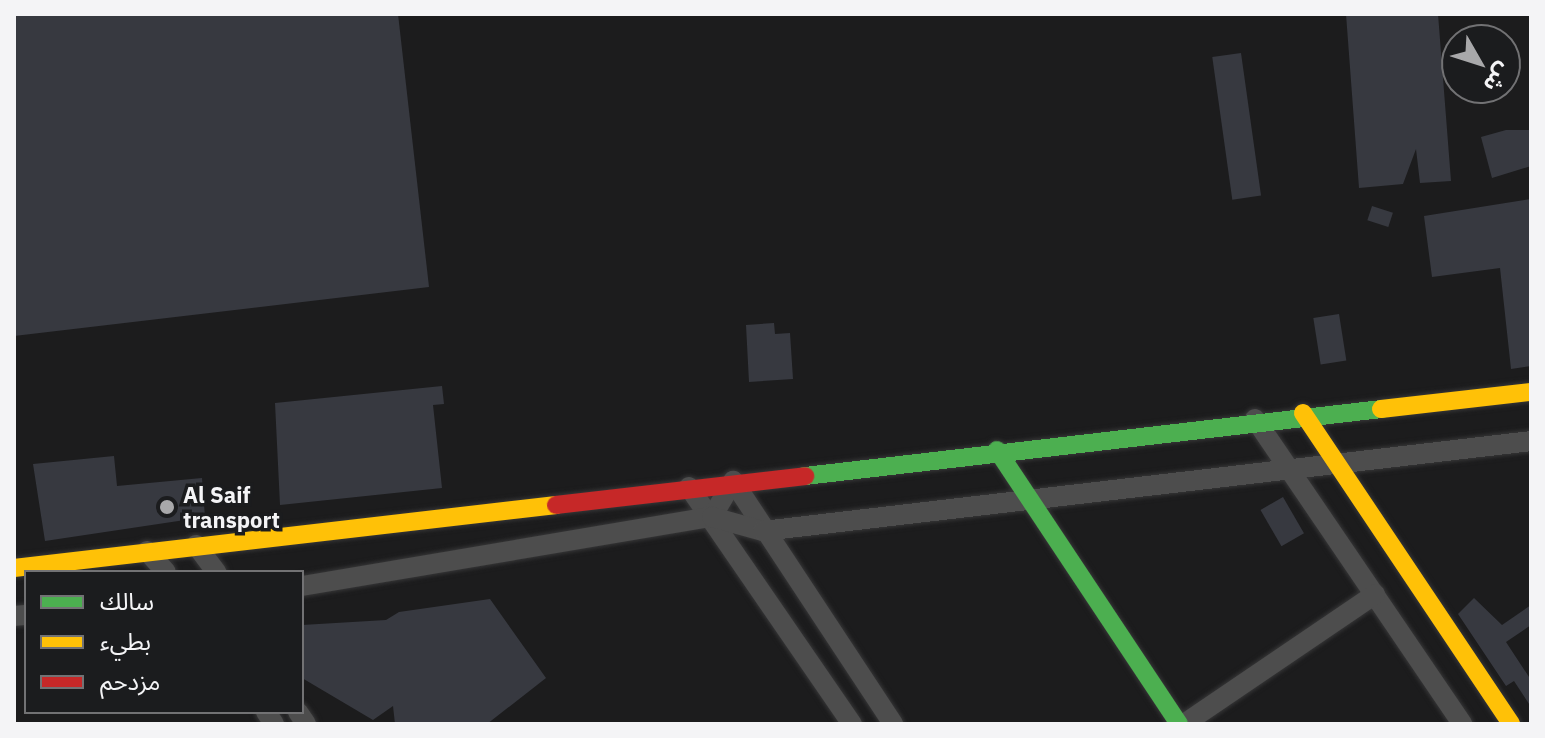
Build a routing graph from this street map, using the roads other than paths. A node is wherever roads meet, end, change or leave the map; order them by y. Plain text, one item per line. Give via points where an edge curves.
1 (1531, 392) edge
2 (1303, 413) junction
3 (1255, 419) junction
4 (1531, 441) edge
5 (997, 450) junction
6 (1336, 467) junction
7 (1294, 473) junction
8 (733, 481) junction
9 (689, 487) junction
10 (1032, 502) junction
11 (712, 517) junction
12 (763, 531) junction
13 (196, 545) junction
14 (147, 551) junction
15 (14, 568) edge
16 (164, 570) edge
17 (215, 570) edge
18 (304, 586) edge
19 (1375, 594) junction
20 (852, 724) edge
21 (893, 724) edge
22 (1181, 724) edge
23 (1462, 724) edge
24 (1511, 724) edge

1 - 2 street
2 - 3 street
2 - 6 street
3 - 5 street
3 - 7 street
4 - 6 street
5 - 8 street
5 - 10 street
6 - 7 street
6 - 24 street
7 - 10 street
7 - 19 street
8 - 9 street
8 - 11 street
8 - 12 street
9 - 11 street
9 - 13 street
10 - 12 street
10 - 22 street
11 - 12 street
11 - 18 street
11 - 20 street
12 - 21 street
13 - 14 street
13 - 17 street
14 - 15 street
14 - 16 street
19 - 22 street
19 - 23 street

